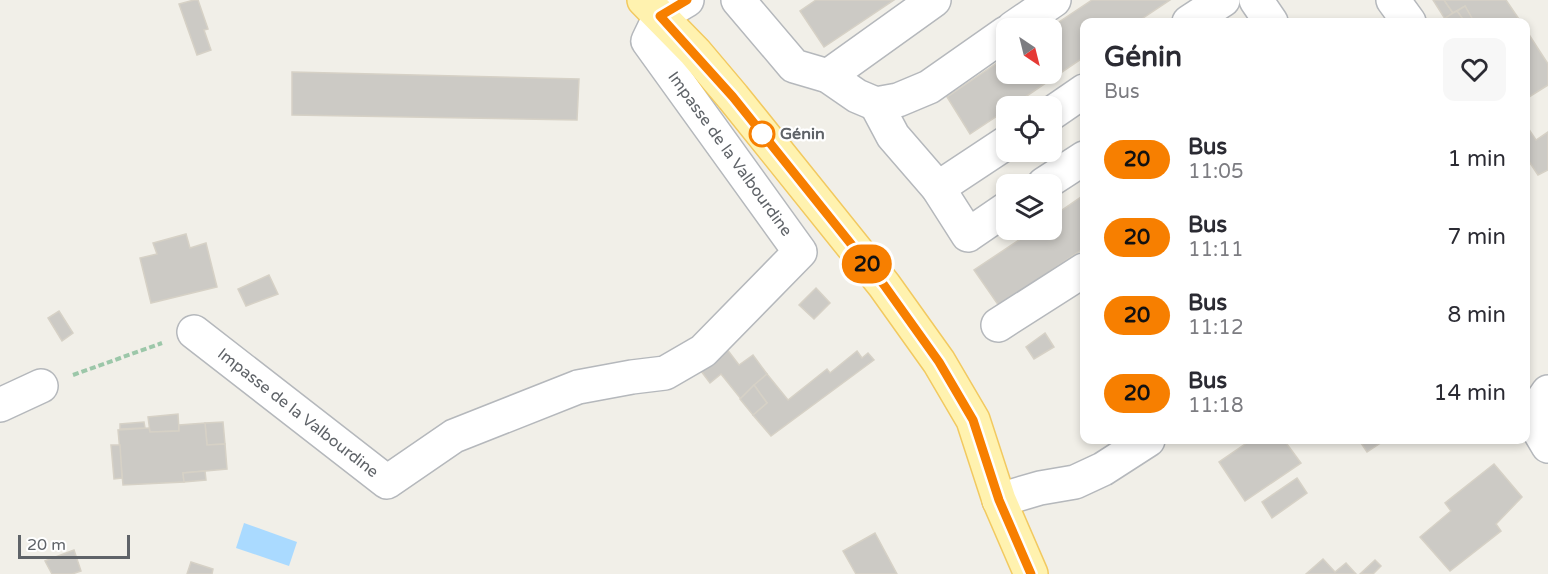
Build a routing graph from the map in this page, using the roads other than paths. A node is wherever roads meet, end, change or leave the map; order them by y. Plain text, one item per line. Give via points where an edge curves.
1 (738, 0) edge
2 (934, 0) edge
3 (1054, 0) edge
4 (1223, 0) edge
5 (1256, 0) edge
6 (1393, 0) edge
7 (664, 5) edge
8 (1028, 18) edge
9 (1195, 18) edge
10 (1267, 18) edge
11 (1406, 18) edge
12 (996, 40) edge
13 (828, 76) junction
14 (1080, 94) edge
15 (876, 104) junction
16 (1062, 106) edge
17 (996, 150) edge
18 (1080, 161) edge
19 (1059, 174) edge
20 (938, 188) junction
21 (996, 216) edge
22 (1077, 286) edge
23 (998, 325) dead end
24 (194, 332) road end
25 (41, 386) road end
26 (1548, 392) edge
27 (0, 405) edge
28 (1142, 444) edge
29 (1548, 446) edge
30 (999, 500) junction
31 (1031, 574) edge

1 - 13 street via 794,66
2 - 13 street
3 - 8 street
4 - 9 street
5 - 10 street
6 - 11 street
7 - 24 street, Impasse de la Valbourdine via 648,41 800,252 703,351 665,373 578,387 454,436 387,482
7 - 30 main road via 884,285 939,362 973,420
12 - 15 street via 929,87
13 - 15 street
14 - 16 street
15 - 20 street via 893,136
17 - 20 street
18 - 19 street
20 - 21 street via 968,235
22 - 23 street
25 - 27 street
26 - 29 street via 1531,417
28 - 30 street via 1075,482
30 - 31 main road

